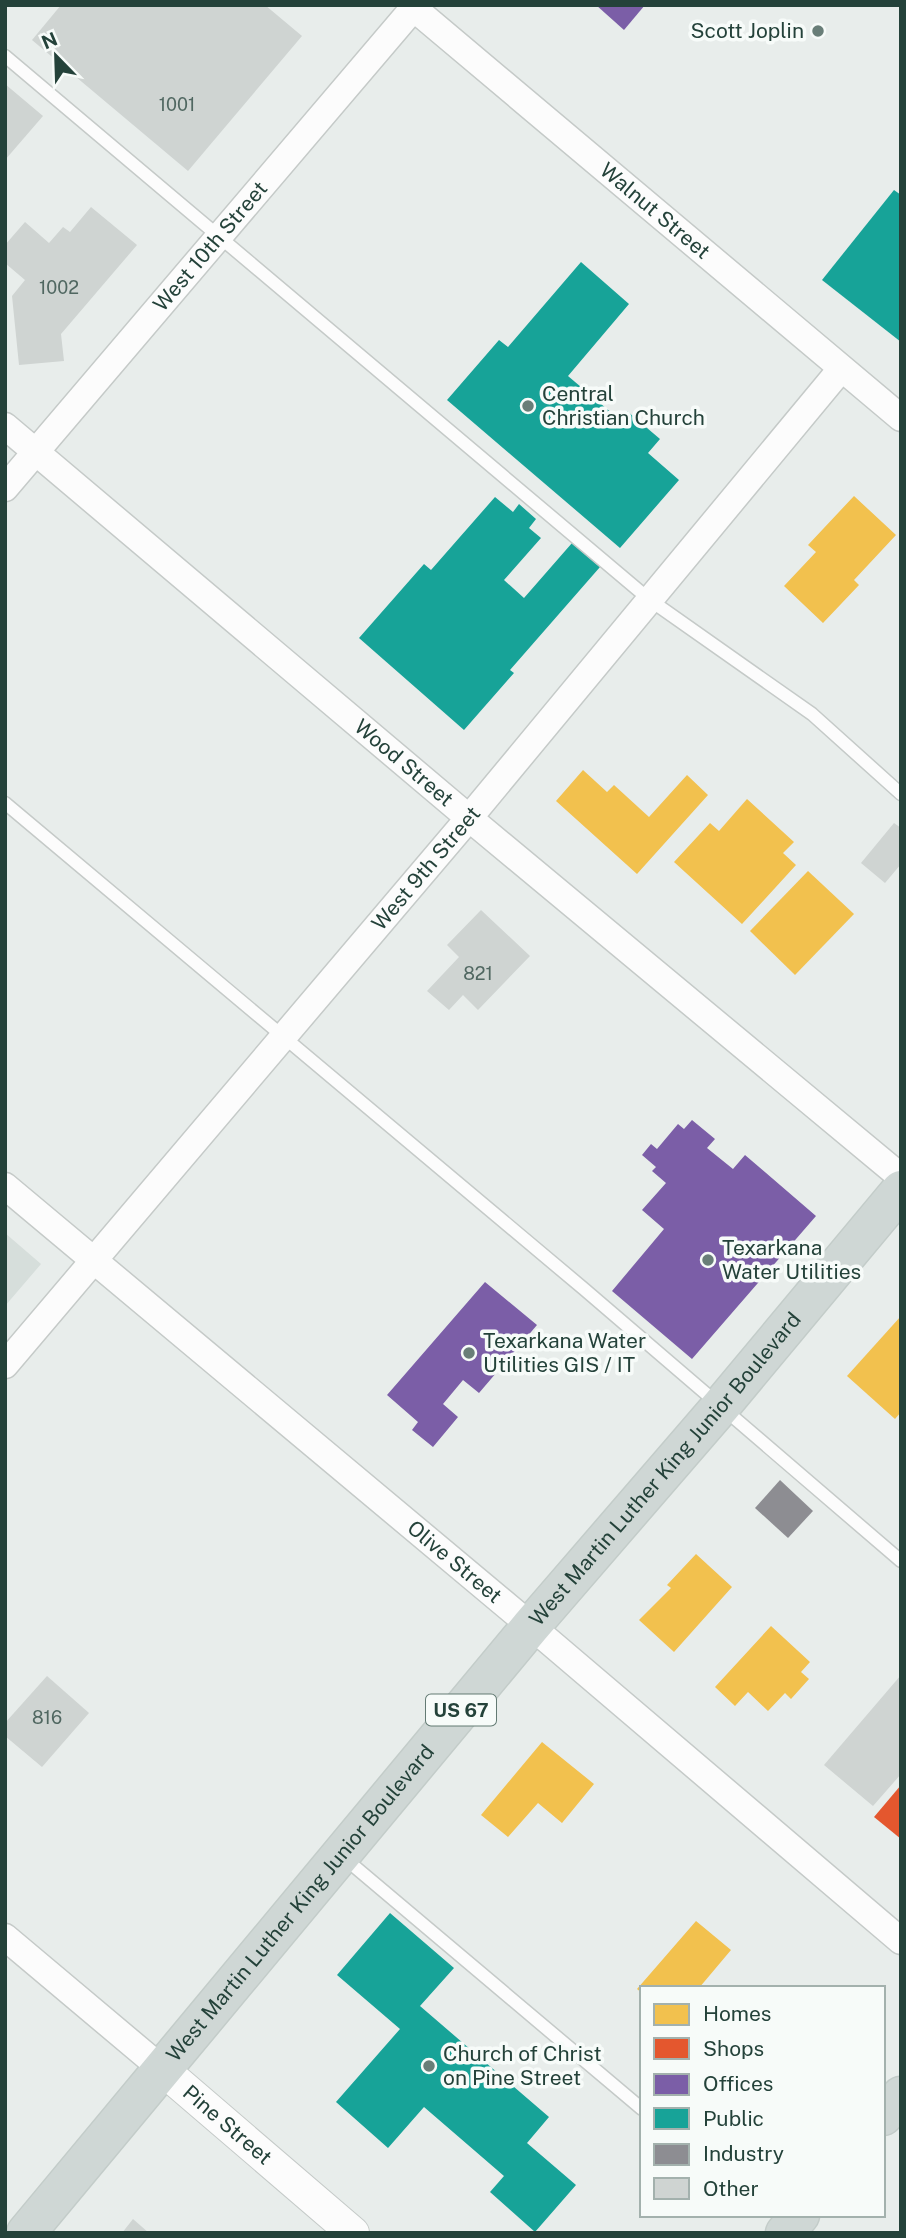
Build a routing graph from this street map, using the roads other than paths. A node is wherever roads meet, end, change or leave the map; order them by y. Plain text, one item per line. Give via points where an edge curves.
1 (413, 6) edge
2 (5, 56) edge
3 (220, 235) junction
4 (841, 369) junction
5 (901, 418) edge
6 (5, 426) edge
7 (37, 452) junction
8 (5, 488) edge
9 (650, 600) junction
10 (901, 794) edge
11 (5, 803) edge
12 (469, 818) junction
13 (284, 1037) junction
14 (901, 1177) edge
15 (5, 1186) edge
16 (901, 1191) edge
17 (93, 1261) junction
18 (5, 1365) edge
19 (721, 1406) junction
20 (901, 1561) edge
21 (531, 1626) junction
22 (340, 1855) junction
23 (5, 1937) edge
24 (901, 1941) edge
25 (162, 2070) junction
26 (901, 2096) edge
27 (640, 2107) edge
28 (885, 2114) edge
29 (26, 2233) edge
30 (353, 2233) edge

1 - 3 street, West 10th Street
1 - 4 street, Walnut Street
2 - 3 lane
3 - 7 street, West 10th Street
3 - 9 lane
4 - 5 street, Walnut Street
4 - 9 street, West 9th Street
6 - 7 street, Wood Street
7 - 8 street, West 10th Street
7 - 12 street, Wood Street
9 - 10 lane via 812,715
9 - 12 street, West 9th Street
11 - 13 lane
12 - 13 street, West 9th Street
12 - 14 street, Wood Street
13 - 17 street, West 9th Street
13 - 19 lane
15 - 17 street, Olive Street
16 - 19 main road, West Martin Luther King Junior Boulevard / US 67
17 - 18 street, West 9th Street
17 - 21 street, Olive Street
19 - 20 lane
19 - 21 main road, West Martin Luther King Junior Boulevard / US 67
21 - 22 main road, West Martin Luther King Junior Boulevard / US 67
21 - 24 street, Olive Street
22 - 25 main road, West Martin Luther King Junior Boulevard / US 67
22 - 27 lane
23 - 25 street, Pine Street
25 - 29 main road, West Martin Luther King Junior Boulevard / US 67
25 - 30 street, Pine Street
26 - 28 main road

